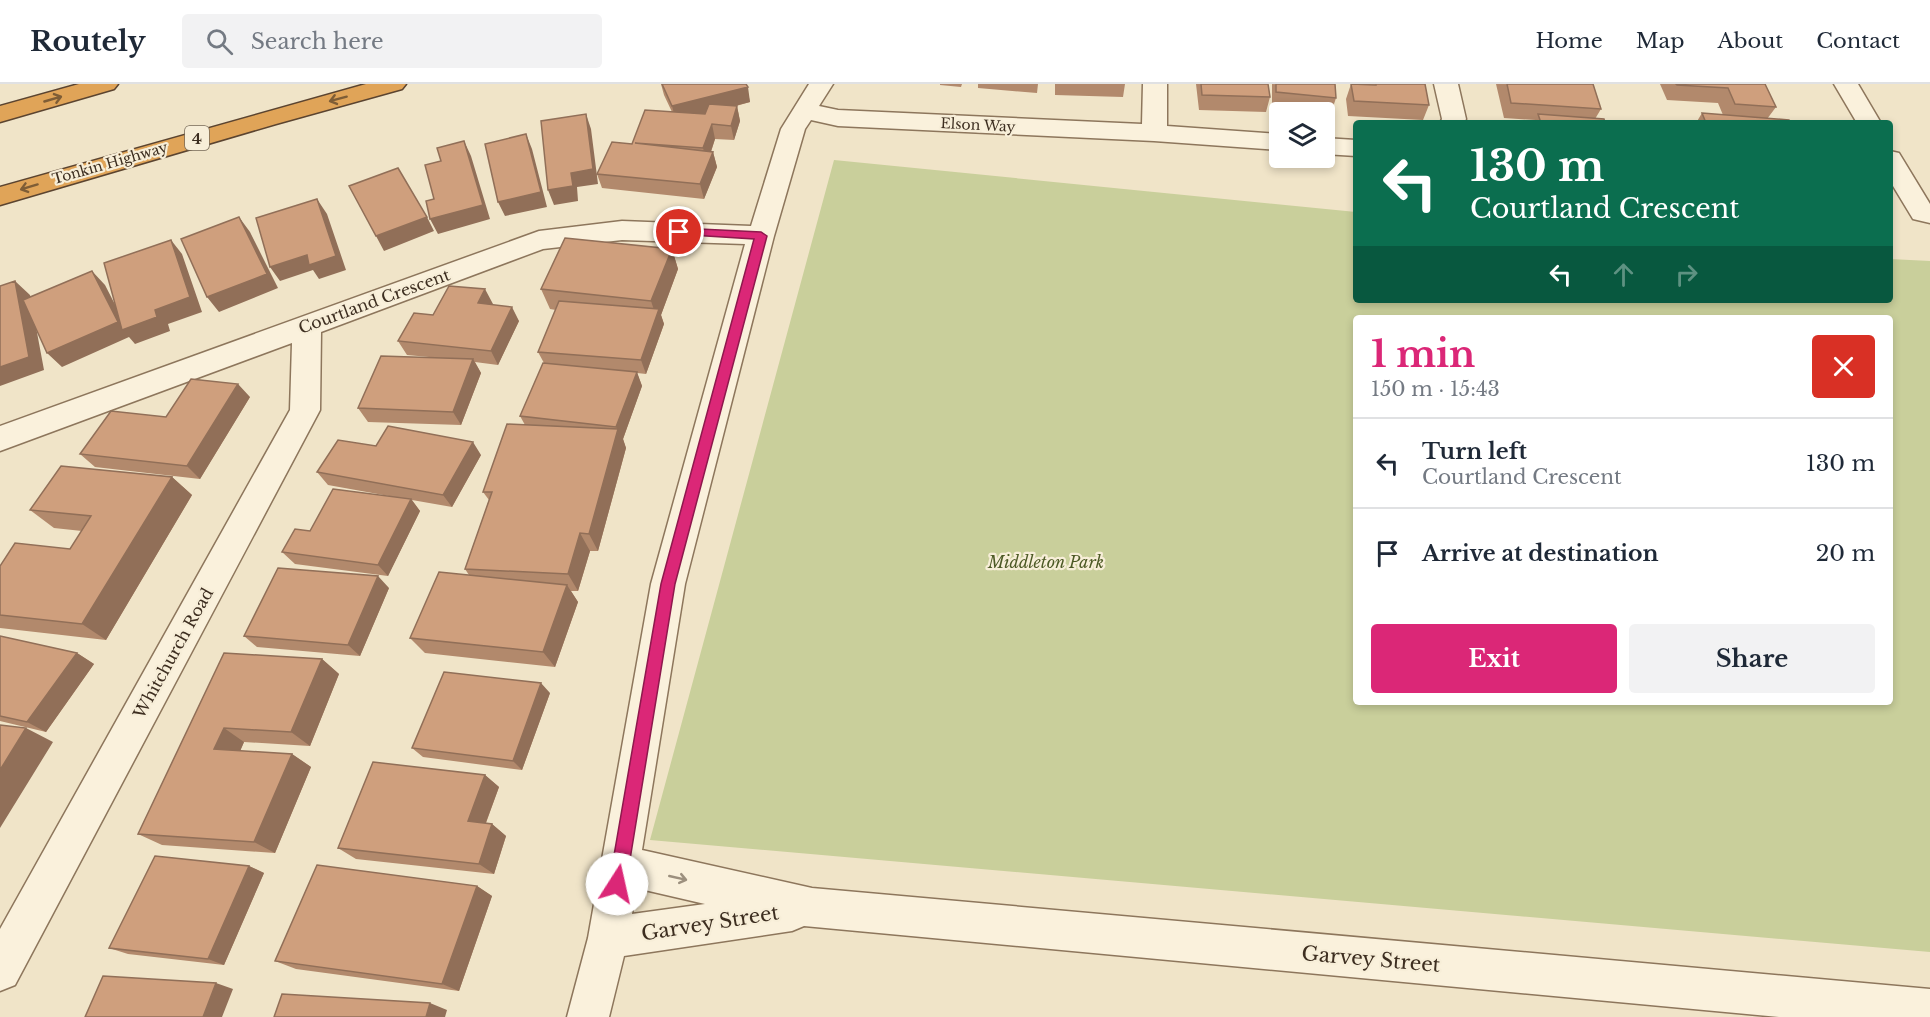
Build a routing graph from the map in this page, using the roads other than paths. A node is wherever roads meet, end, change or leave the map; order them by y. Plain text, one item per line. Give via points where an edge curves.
1 (106, 84) edge
2 (394, 84) edge
3 (1155, 84) edge
4 (1446, 84) edge
5 (1846, 84) edge
6 (812, 98) edge
7 (0, 114) edge
8 (1454, 120) edge
9 (1867, 120) edge
10 (1154, 134) junction
11 (1269, 141) edge
12 (1335, 147) edge
13 (1353, 148) edge
14 (1893, 164) edge
15 (0, 196) edge
16 (1930, 214) edge
17 (761, 236) junction
18 (307, 325) junction
19 (0, 439) edge
20 (621, 865) junction
21 (812, 908) junction
22 (608, 938) junction
23 (0, 970) edge
24 (1930, 1010) edge
25 (588, 1017) edge

7 -> 1 highway
2 -> 15 highway, Tonkin Highway / 4
3 - 10 street
4 - 8 street
5 - 9 street
6 - 10 street, Elson Way via 838,118
6 - 17 street via 793,129
10 - 11 street, Elson Way
12 - 13 street
14 - 16 street via 1922,213
17 - 18 street, Courtland Crescent via 617,229 572,232 540,240
17 - 20 street via 668,584
18 - 19 street, Courtland Crescent
18 - 23 street, Whitchurch Road via 305,410
20 -> 21 street, Garvey Street
20 - 22 street
21 - 22 street, Garvey Street
21 - 24 street, Garvey Street
22 - 25 street

